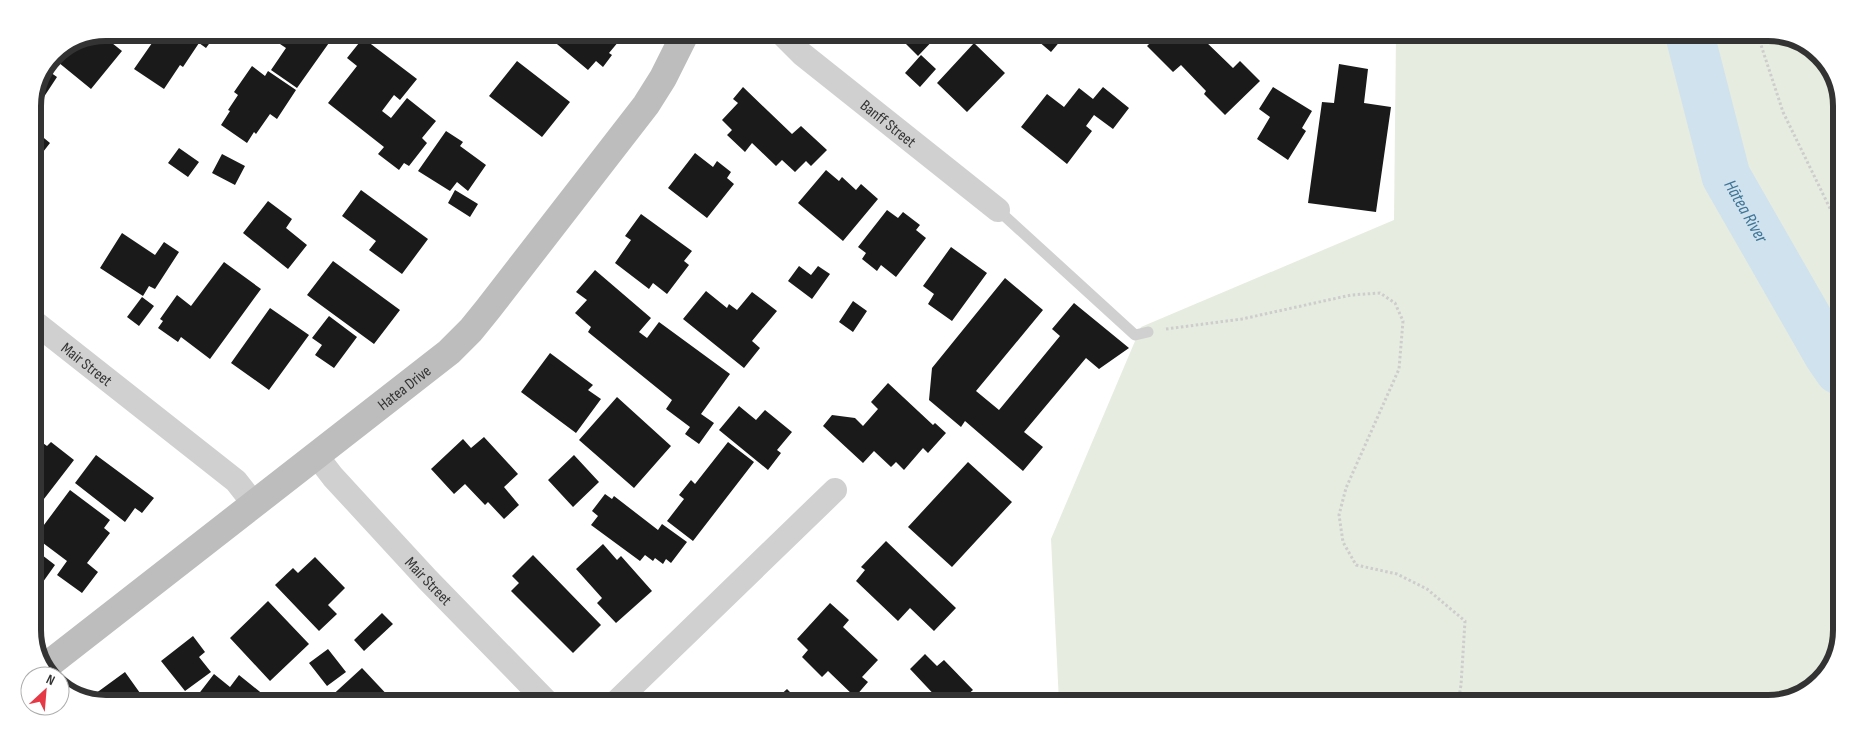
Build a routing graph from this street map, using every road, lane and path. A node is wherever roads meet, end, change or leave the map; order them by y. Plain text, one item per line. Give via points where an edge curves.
1 (682, 41) edge
2 (789, 41) edge
3 (1759, 41) edge
4 (998, 210) joint
5 (1833, 215) edge
6 (41, 327) edge
7 (1148, 332) joint
8 (316, 456) junction
9 (835, 490) dead end
10 (254, 504) junction
11 (51, 663) edge
12 (540, 695) edge
13 (623, 695) edge
14 (1459, 695) edge

1 - 8 main road, Hatea Drive via 664,78 646,105 471,330 449,352
2 - 4 street, Banff Street
3 - 5 path via 1783,112
4 - 7 lane via 1135,335
6 - 10 street, Mair Street via 236,481
7 - 14 path via 1242,319 1351,295 1380,293 1394,302 1403,321 1399,369 1346,488 1339,515 1343,542 1356,565 1397,574 1427,589 1464,621
8 - 10 main road, Hatea Drive
8 - 12 street, Mair Street via 427,579
9 - 13 street
10 - 11 main road, Hatea Drive

